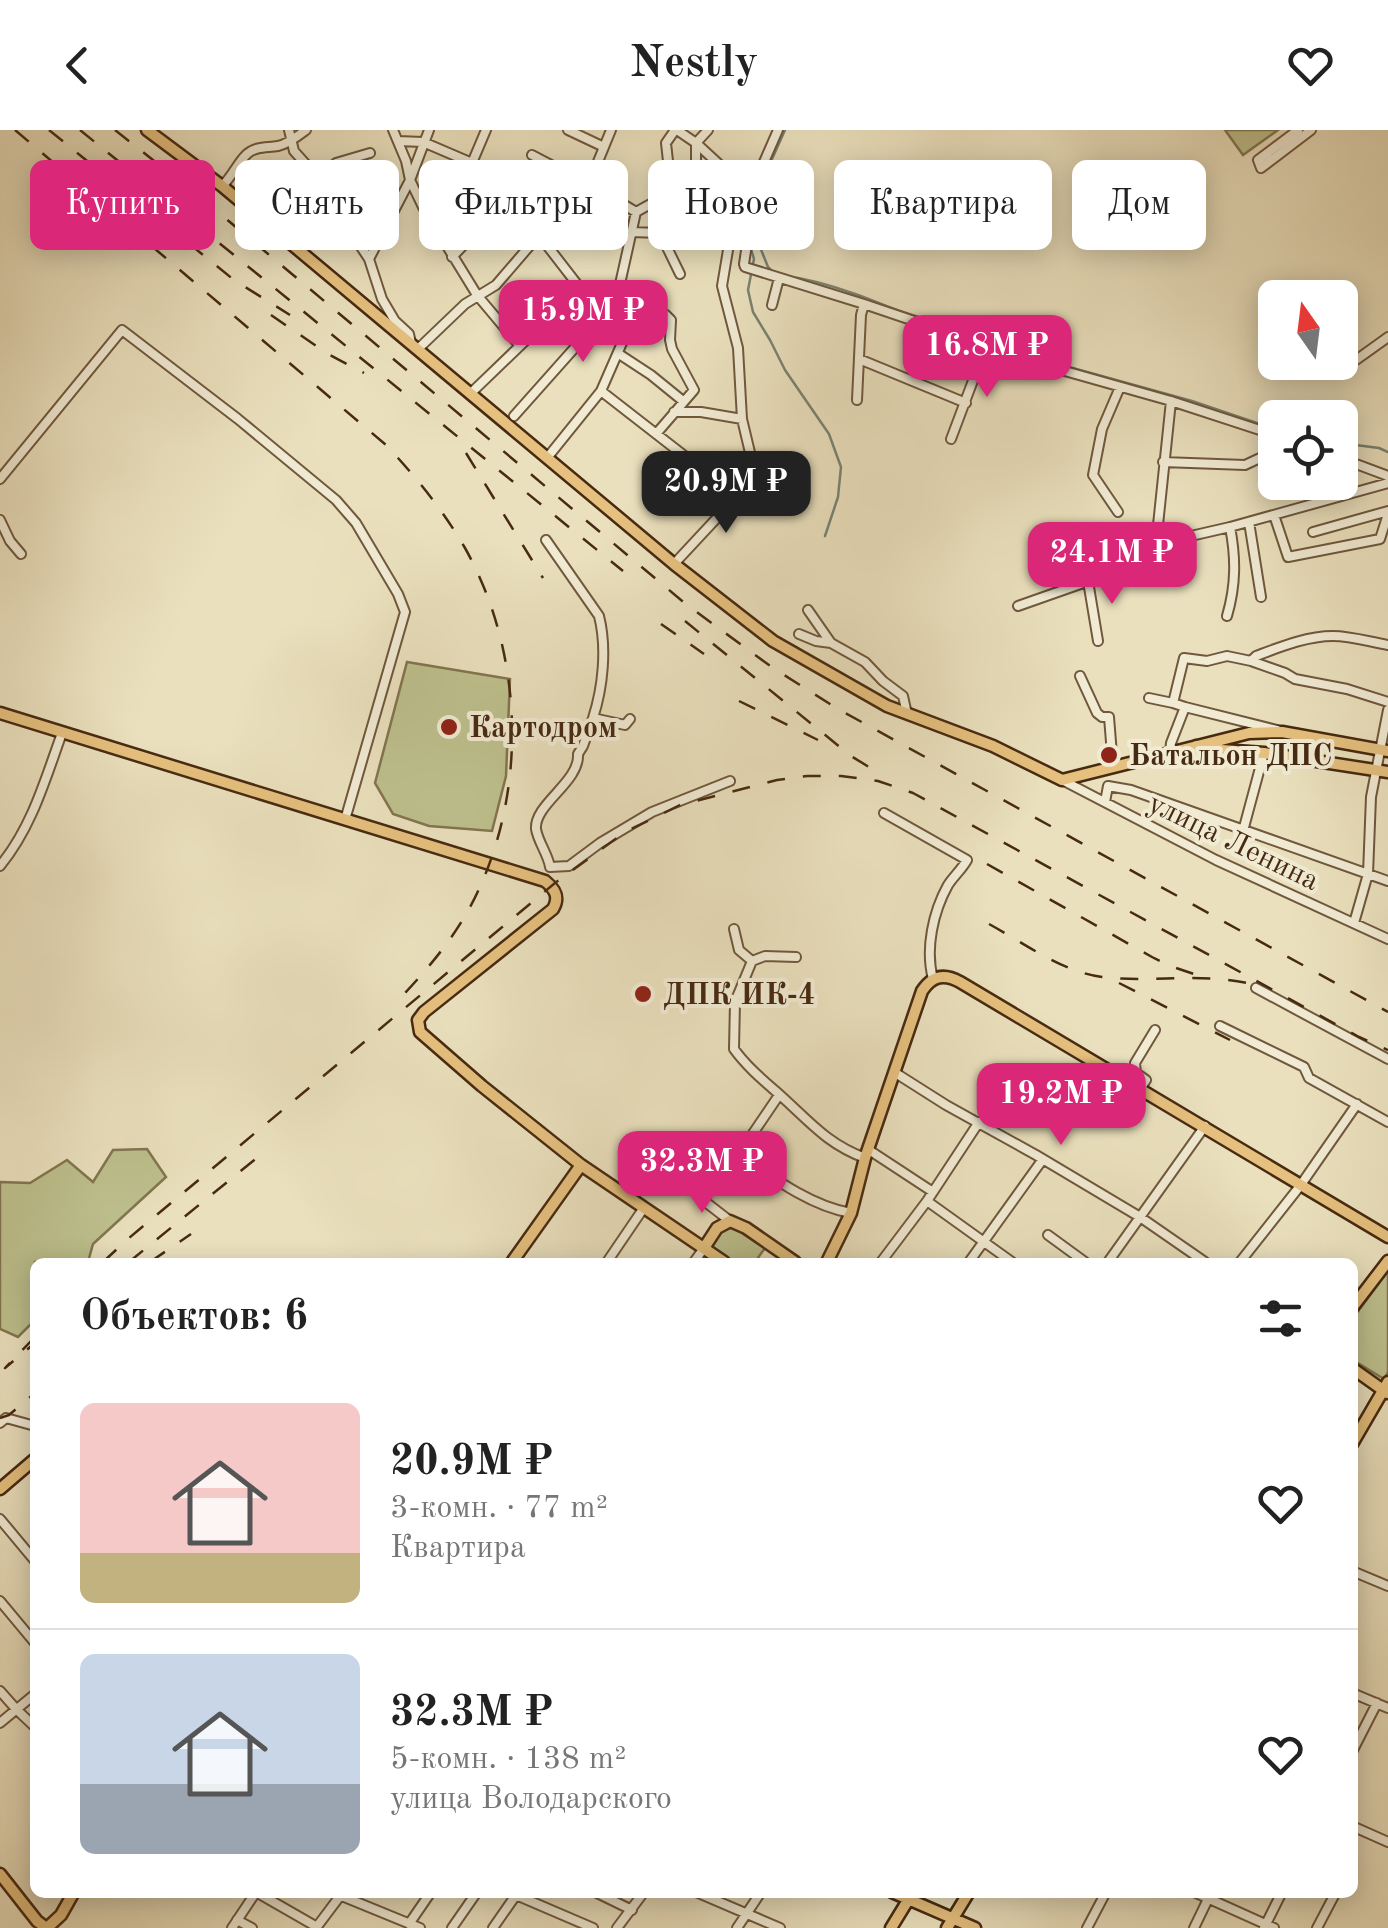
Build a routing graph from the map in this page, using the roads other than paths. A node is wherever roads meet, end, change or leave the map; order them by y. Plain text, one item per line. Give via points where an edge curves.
1 (147, 130) edge
2 (289, 130) edge
3 (306, 130) edge
4 (394, 130) edge
5 (428, 130) edge
6 (486, 130) edge
7 (568, 130) edge
8 (611, 130) edge
9 (676, 130) edge
10 (708, 130) edge
11 (1298, 130) edge
12 (1311, 130) edge
13 (774, 131) edge
14 (290, 141) junction
15 (398, 141) junction
16 (424, 142) junction
17 (696, 143) junction
18 (604, 147) junction
19 (370, 153) dead end
20 (532, 155) dead end
21 (301, 160) edge
22 (346, 160) edge
23 (465, 160) edge
24 (473, 160) edge
25 (541, 160) edge
26 (599, 160) edge
27 (668, 160) edge
28 (714, 160) edge
29 (410, 180) junction
30 (222, 186) junction
31 (628, 207) edge
32 (636, 212) junction
33 (631, 232) junction
34 (363, 250) edge
35 (459, 250) edge
36 (526, 250) edge
37 (552, 250) edge
38 (728, 250) edge
39 (452, 257) junction
40 (369, 259) junction
41 (680, 274) dead end
42 (779, 278) junction
43 (580, 288) junction
44 (618, 292) junction
45 (477, 296) junction
46 (639, 304) junction
47 (864, 304) junction
48 (772, 305) dead end
49 (1388, 336) edge
50 (520, 345) junction
51 (414, 346) junction
52 (986, 346) junction
53 (618, 354) junction
54 (1358, 358) edge
55 (858, 359) junction
56 (1120, 388) junction
57 (601, 392) junction
58 (471, 393) junction
59 (856, 400) dead end
60 (683, 401) junction
61 (1171, 401) junction
62 (966, 403) junction
63 (674, 412) junction
64 (514, 416) dead end
65 (742, 419) junction
66 (1258, 429) edge
67 (656, 434) junction
68 (951, 439) dead end
69 (547, 458) junction
70 (1258, 458) edge
71 (1163, 462) junction
72 (1358, 466) edge
73 (0, 479) edge
74 (1388, 479) edge
75 (775, 510) dead end
76 (1118, 512) dead end
77 (1388, 513) edge
78 (1274, 515) junction
79 (0, 520) edge
80 (1249, 522) junction
81 (1230, 527) junction
82 (1313, 532) dead end
83 (546, 540) dead end
84 (1156, 544) junction
85 (21, 554) dead end
86 (674, 564) junction
87 (1088, 581) junction
88 (1261, 597) dead end
89 (1018, 606) dead end
90 (808, 610) dead end
91 (1227, 616) dead end
92 (799, 634) dead end
93 (1098, 642) dead end
94 (832, 643) junction
95 (1388, 645) edge
96 (1250, 661) junction
97 (1080, 676) dead end
98 (1149, 698) dead end
99 (1388, 702) edge
100 (1174, 703) junction
101 (1185, 707) junction
102 (1388, 710) edge
103 (0, 714) edge
104 (907, 714) junction
105 (593, 718) junction
106 (630, 719) dead end
107 (62, 733) junction
108 (1294, 734) junction
109 (1195, 746) junction
110 (1384, 750) edge
111 (1170, 752) junction
112 (1264, 753) junction
113 (1110, 768) junction
114 (1382, 771) edge
115 (1062, 780) junction
116 (730, 781) dead end
117 (1108, 786) junction
118 (1105, 802) junction
119 (884, 813) dead end
120 (345, 820) junction
121 (1243, 830) junction
122 (0, 866) edge
123 (550, 867) junction
124 (1368, 874) junction
125 (545, 881) junction
126 (1388, 881) edge
127 (1354, 923) junction
128 (734, 929) dead end
129 (1388, 939) edge
130 (796, 958) dead end
131 (752, 962) junction
132 (934, 979) junction
133 (1256, 988) dead end
134 (1220, 1026) dead end
135 (1155, 1030) dead end
136 (1388, 1059) edge
137 (893, 1072) junction
138 (1140, 1089) junction
139 (780, 1095) junction
140 (1357, 1104) junction
141 (979, 1122) junction
142 (1388, 1122) edge
143 (1205, 1126) junction
144 (867, 1154) junction
145 (1042, 1159) junction
146 (580, 1166) junction
147 (1300, 1186) junction
148 (930, 1196) junction
149 (698, 1197) dead end
150 (643, 1209) junction
151 (851, 1214) junction
152 (1140, 1218) junction
153 (730, 1221) junction
154 (1048, 1234) dead end
155 (1387, 1238) edge
156 (984, 1242) junction
157 (704, 1248) junction
158 (515, 1258) edge
159 (609, 1258) edge
160 (697, 1258) edge
161 (718, 1258) edge
162 (789, 1258) edge
163 (829, 1258) edge
164 (884, 1258) edge
165 (972, 1258) edge
166 (1006, 1258) edge
167 (1081, 1258) edge
168 (1111, 1258) edge
169 (1199, 1258) edge
170 (1243, 1258) edge
171 (1388, 1261) edge
172 (1358, 1300) edge
173 (1358, 1372) edge
174 (1386, 1389) edge
175 (0, 1423) edge
176 (30, 1425) edge
177 (1358, 1434) edge
178 (30, 1467) edge
179 (0, 1488) edge
180 (0, 1519) edge
181 (30, 1555) edge
182 (1358, 1574) edge
183 (1388, 1586) edge
184 (0, 1601) edge
185 (30, 1638) edge
186 (0, 1690) edge
187 (1358, 1696) edge
188 (30, 1698) edge
189 (1377, 1703) junction
190 (1388, 1708) edge
191 (16, 1710) junction
192 (0, 1723) edge
193 (30, 1723) edge
194 (1358, 1740) edge
195 (1358, 1829) edge
196 (1388, 1842) edge
197 (0, 1874) edge
198 (71, 1898) edge
199 (252, 1898) edge
200 (266, 1898) edge
201 (336, 1898) edge
202 (348, 1898) edge
203 (426, 1898) edge
204 (473, 1898) edge
205 (512, 1898) edge
206 (524, 1898) edge
207 (607, 1898) edge
208 (640, 1898) edge
209 (710, 1898) edge
210 (757, 1898) edge
211 (909, 1898) edge
212 (913, 1898) edge
213 (965, 1898) edge
214 (1103, 1898) edge
215 (1280, 1898) edge
216 (1333, 1898) edge
217 (1208, 1899) joint
218 (632, 1910) junction
219 (747, 1914) junction
220 (570, 1918) junction
221 (235, 1924) edge
222 (950, 1924) edge
223 (408, 1926) edge
224 (1268, 1927) edge
225 (46, 1928) edge
226 (252, 1928) edge
227 (317, 1928) edge
228 (420, 1928) edge
229 (452, 1928) edge
230 (493, 1928) edge
231 (564, 1928) edge
232 (593, 1928) edge
233 (617, 1928) edge
234 (738, 1928) edge
235 (780, 1928) edge
236 (891, 1928) edge
237 (975, 1928) edge
238 (1087, 1928) edge
239 (1194, 1928) edge
240 (1317, 1928) edge

1 - 30 main road
2 - 14 street
3 - 14 street
4 - 15 street
5 - 16 street
6 - 24 street
7 - 18 street
8 - 18 street
9 - 17 street
9 - 27 street via 666,143
10 - 17 street
11 - 12 street via 1258,160 1261,168
13 - 42 street via 756,178 744,264
14 - 21 street
14 - 30 street via 246,154
15 - 16 street
15 - 29 street
16 - 23 street
16 - 29 street
17 - 28 street
17 - 32 street via 696,179
18 - 26 street
19 - 22 street
20 - 25 street
29 - 39 street
29 - 40 street
30 - 51 main road
31 - 32 street
32 - 33 street
33 - 41 street via 660,233
33 - 44 street
34 - 40 street
35 - 39 street
36 - 45 street
37 - 43 street
38 - 65 street via 722,286 738,348
39 - 45 street
40 - 51 street via 382,298
42 - 47 street
42 - 48 street
43 - 44 street
43 - 50 street
44 - 46 street
44 - 64 street
45 - 50 street
45 - 51 street
46 - 53 street
46 - 60 street via 670,320 672,349 694,390
47 - 52 street
47 - 55 street
49 - 54 street
50 - 58 street
51 - 58 main road
52 - 56 street
52 - 62 street
53 - 57 street
53 - 60 street
55 - 59 street
55 - 62 street
56 - 61 street
56 - 76 street via 1102,429 1093,475
57 - 67 street
57 - 69 street
58 - 69 main road
60 - 63 street
61 - 66 street
61 - 71 street
62 - 68 street
63 - 65 street
63 - 67 street
65 - 75 street
67 - 86 street via 732,500
69 - 86 main road
70 - 71 street via 1245,464
71 - 84 street
72 - 74 street
73 - 120 street via 122,330 336,500 406,612
74 - 78 street
77 - 78 street via 1380,539 1288,557
77 - 82 street
78 - 80 street
79 - 85 street
80 - 81 street
80 - 88 street
81 - 84 street
81 - 91 street via 1235,580
83 - 105 street via 599,616 602,667
84 - 87 street via 1150,562
86 - 104 main road via 773,641
87 - 89 street
87 - 93 street
90 - 94 street
92 - 94 street
94 - 104 street via 903,696
95 - 96 street via 1336,636
96 - 99 street
96 - 100 street via 1184,658
97 - 113 street via 1097,713 1109,718
98 - 100 street
100 - 101 street
101 - 108 street
101 - 111 street
102 - 110 street
103 - 107 main road
104 - 115 main road
105 - 106 street via 625,725
105 - 123 street via 574,772 536,824
107 - 120 main road
107 - 122 street via 32,817
108 - 109 main road via 1249,732
108 - 110 main road
109 - 111 main road
109 - 112 main road
110 - 114 street
111 - 113 main road
112 - 114 main road
112 - 121 street
113 - 115 main road
113 - 117 street
114 - 124 street via 1371,796
115 - 118 street, улица Ленина
116 - 123 street via 652,812 570,866
117 - 118 street
117 - 121 street
118 - 127 street, улица Ленина
119 - 132 street via 967,860 942,898 931,934
120 - 125 main road
121 - 124 street
123 - 125 street
124 - 126 street
124 - 127 street
125 - 146 main road via 556,894 552,909 420,1016 418,1028
127 - 129 street, улица Ленина
128 - 131 street
130 - 131 street
131 - 139 street via 735,1002 734,1049
132 - 137 main road via 922,991
132 - 138 main road via 949,976
133 - 136 street
134 - 140 street via 1304,1067 1308,1078
135 - 138 street via 1135,1063 1146,1080
137 - 141 street
137 - 144 main road
138 - 143 main road
139 - 144 street via 830,1142
139 - 151 street via 739,1154 788,1187
140 - 142 street
140 - 147 street
141 - 145 street
141 - 148 street
143 - 147 main road
143 - 152 street
144 - 148 street
144 - 151 main road
145 - 152 street
145 - 156 street
146 - 150 main road
146 - 158 main road
147 - 155 main road
147 - 170 street
148 - 156 street
148 - 164 street
149 - 153 street
150 - 157 main road
150 - 159 street
151 - 163 main road
152 - 168 street
152 - 169 street
153 - 157 main road
153 - 162 main road
154 - 167 street
156 - 165 street
156 - 166 street
157 - 160 street
157 - 161 main road
171 - 172 main road
173 - 174 main road
174 - 177 main road
175 - 176 street via 6,1418
178 - 179 main road
180 - 181 street
182 - 183 street
184 - 185 street
186 - 191 street
187 - 189 street
188 - 191 street
189 - 190 street
189 - 194 street
191 - 192 street
191 - 193 street
195 - 196 street
197 - 225 main road
198 - 225 main road
199 - 221 street
200 - 227 street
201 - 227 street
202 - 223 street
203 - 223 street
204 - 229 street
205 - 230 street
206 - 220 street
207 - 218 street
208 - 218 street
209 - 219 street
210 - 219 street
211 - 236 main road
212 - 222 main road
213 - 222 main road
214 - 238 street
215 - 224 street
216 - 240 street
217 - 224 street
217 - 239 street
218 - 233 street
219 - 234 street
219 - 235 street
220 - 231 street
220 - 232 street
221 - 226 street
222 - 237 main road
223 - 228 street

